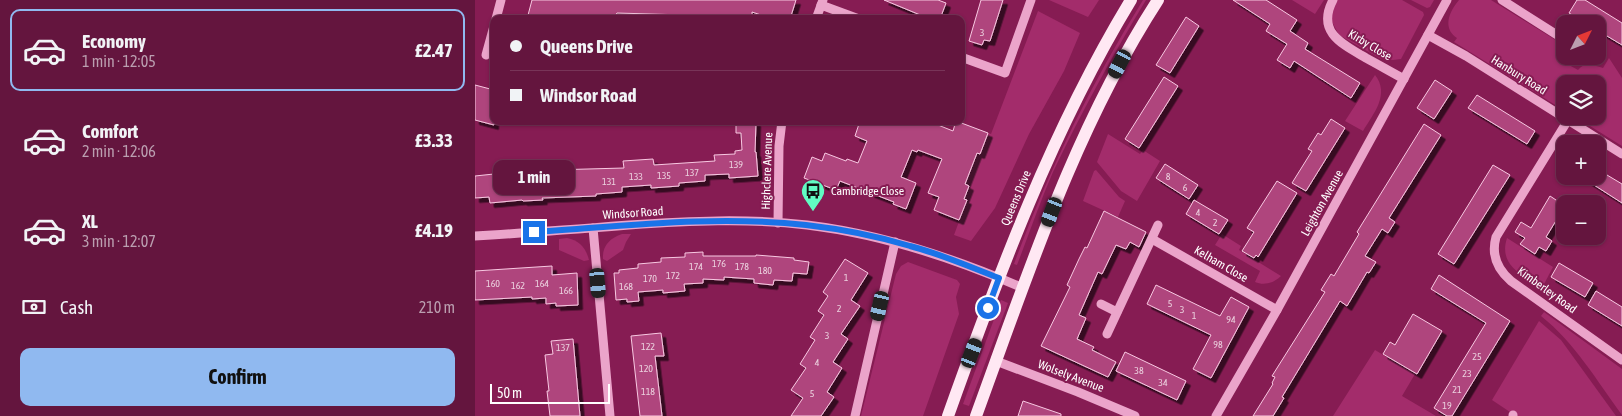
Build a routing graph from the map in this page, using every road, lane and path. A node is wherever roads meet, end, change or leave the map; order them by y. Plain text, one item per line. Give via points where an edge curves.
1 (501, 0) edge
2 (1031, 0) edge
3 (1131, 0) edge
4 (1158, 0) edge
5 (1333, 0) edge
6 (1447, 0) edge
7 (1502, 0) edge
8 (822, 2) edge
9 (497, 15) edge
10 (817, 15) edge
11 (850, 15) edge
12 (1556, 34) edge
13 (1428, 35) junction
14 (490, 39) edge
15 (485, 55) dead end
16 (965, 58) edge
17 (1404, 79) junction
18 (1556, 112) edge
19 (782, 125) edge
20 (1565, 125) edge
21 (1576, 125) edge
22 (1622, 154) edge
23 (777, 223) junction
24 (1158, 225) dead end
25 (593, 228) junction
26 (475, 236) edge
27 (1152, 239) junction
28 (895, 242) junction
29 (999, 278) junction
30 (1023, 288) junction
31 (1101, 304) dead end
32 (1277, 310) junction
33 (1117, 312) junction
34 (1107, 334) dead end
35 (1622, 360) edge
36 (996, 361) junction
37 (610, 416) edge
38 (855, 416) edge
39 (948, 416) edge
40 (975, 416) edge
41 (1135, 416) edge
42 (1216, 416) edge

1 - 9 street
2 - 16 street via 1005,73
3 - 29 main road, Queens Drive via 1069,112
4 - 30 main road via 1120,64 1087,130
5 - 17 street, Kirby Close via 1327,18 1337,40
6 - 13 street, Leighton Avenue
7 - 12 street
8 - 10 street
8 - 11 street
13 - 17 street, Leighton Avenue
13 - 18 street, Hanbury Road
14 - 15 street
17 - 32 street, Leighton Avenue
19 - 23 street, Highclere Avenue
20 - 35 street, Kimberley Road via 1496,237 1495,258 1511,281
21 - 22 street, Hanbury Road
23 - 25 street, Windsor Road via 708,221
23 - 28 street, Windsor Road via 807,225
24 - 27 street
25 - 26 street, Windsor Road
25 - 37 street
27 - 32 street, Kelham Close
27 - 33 street
28 - 29 street, Windsor Road
28 - 38 street
29 - 30 street, Windsor Road
29 - 39 main road, Queens Drive
30 - 36 main road
31 - 33 street
32 - 42 street, Leighton Avenue
33 - 34 street
36 - 40 main road
36 - 41 street, Wolsely Avenue

